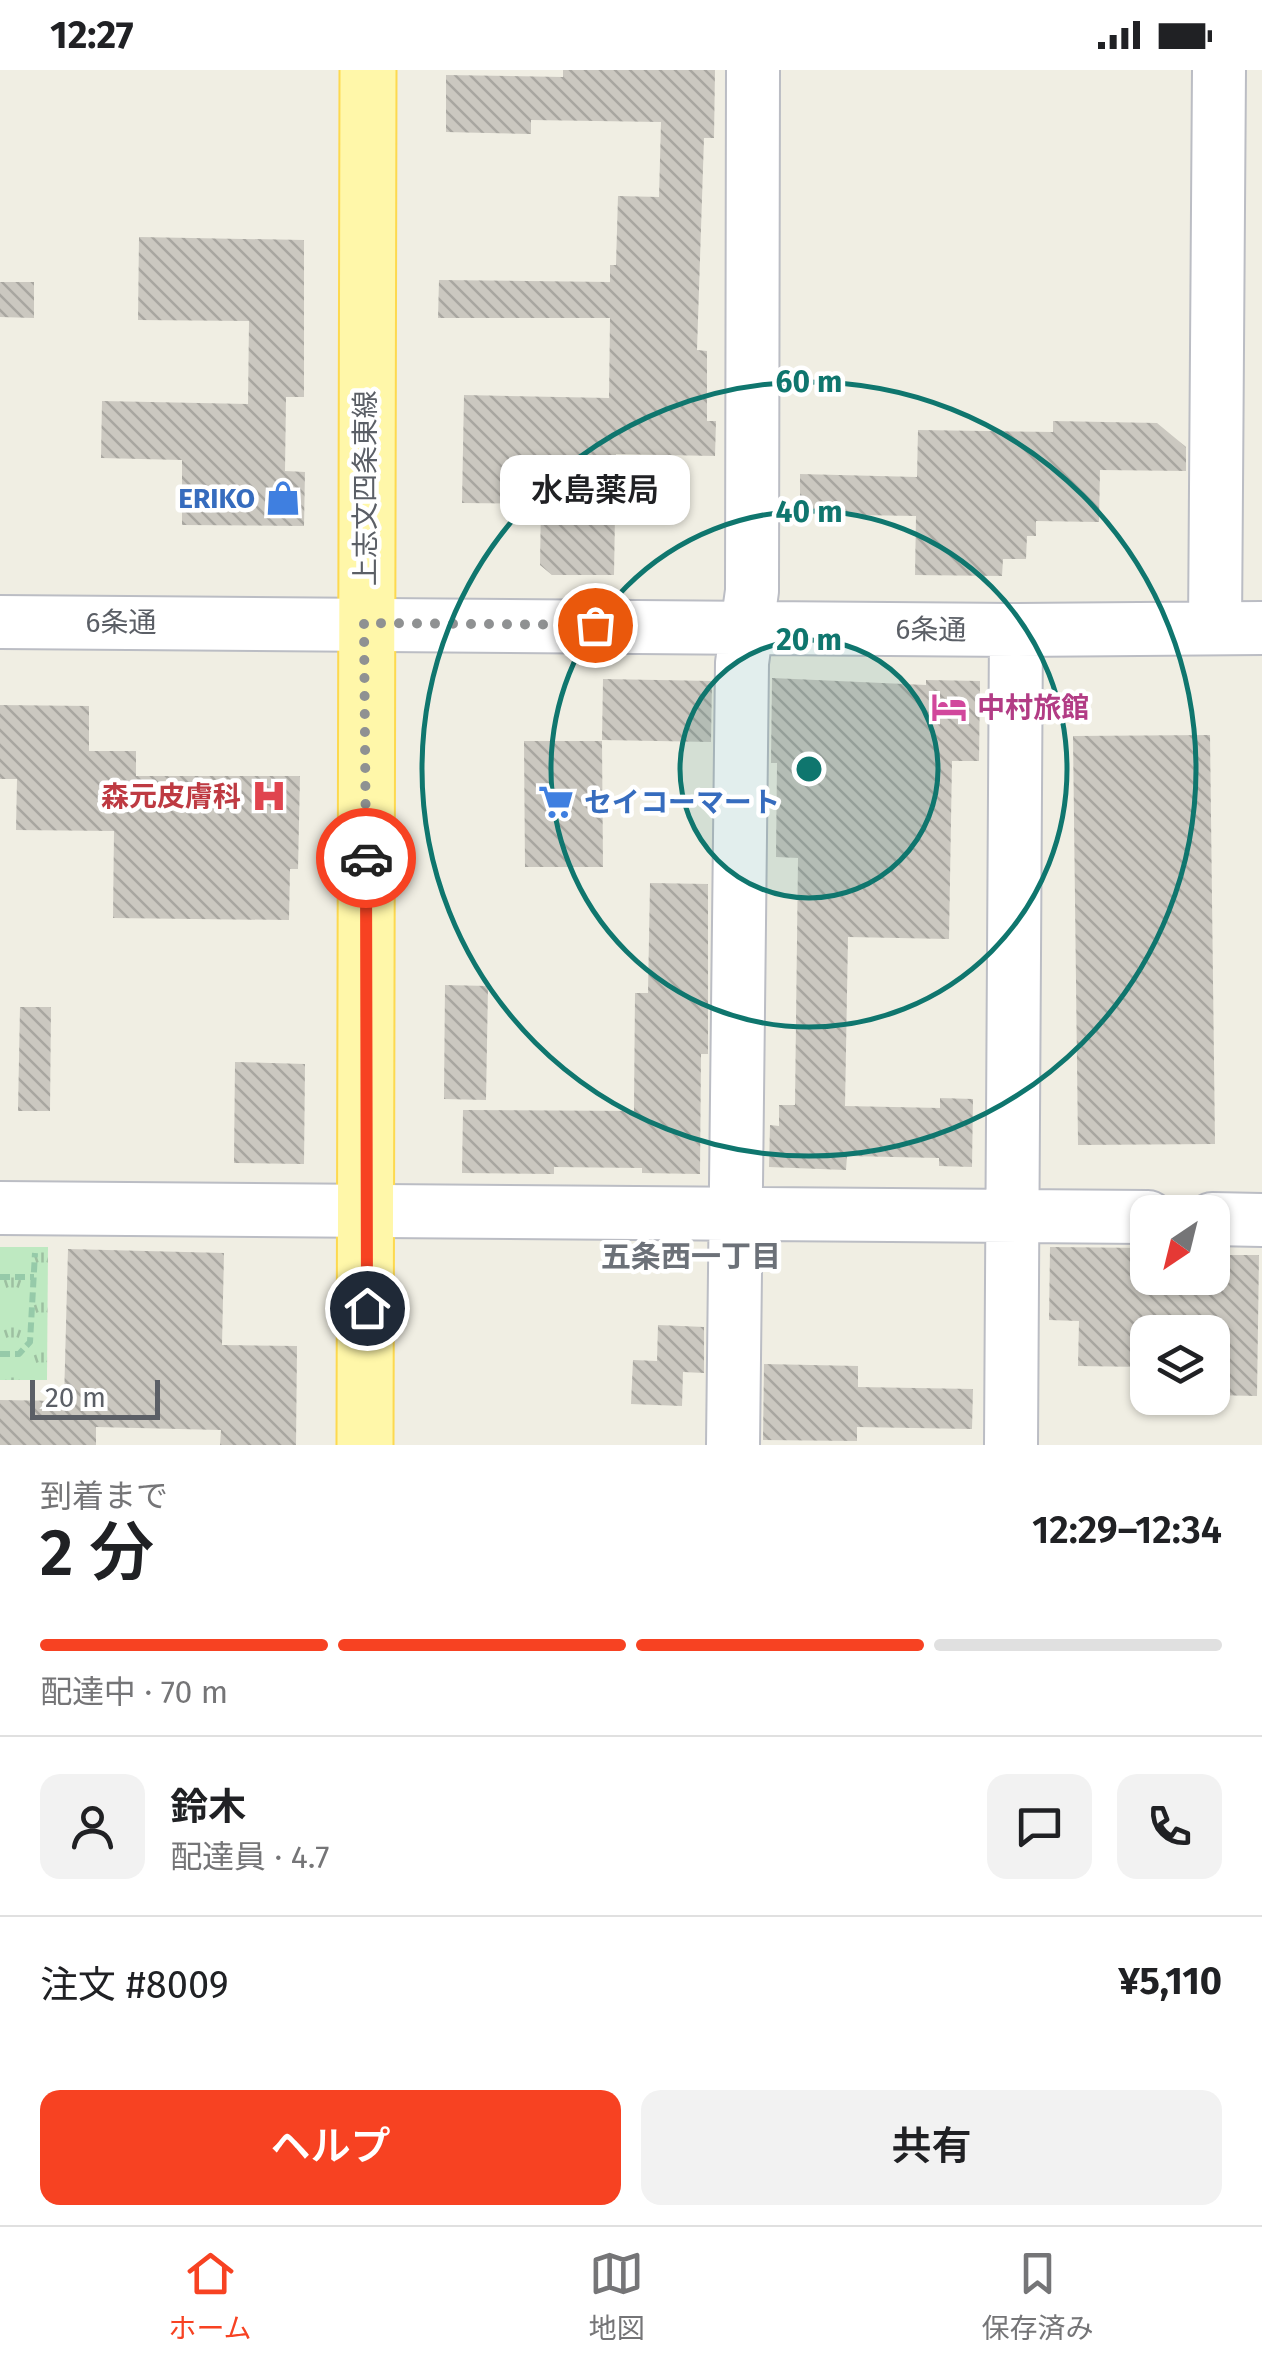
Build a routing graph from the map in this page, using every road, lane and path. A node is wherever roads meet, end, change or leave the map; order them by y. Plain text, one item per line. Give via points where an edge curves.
1 (368, 70) edge
2 (752, 70) edge
3 (1220, 70) edge
4 (0, 622) edge
5 (364, 623) junction
6 (746, 626) junction
7 (1239, 628) edge
8 (1016, 630) junction
9 (18, 1209) edge
10 (368, 1214) junction
11 (734, 1216) junction
12 (1130, 1217) edge
13 (1011, 1218) junction
14 (1230, 1219) edge
15 (1262, 1220) edge
16 (34, 1277) junction
17 (0, 1278) edge
18 (0, 1354) edge
19 (365, 1445) edge
20 (734, 1445) edge
21 (1011, 1445) edge

1 - 5 main road, 上志文四条東線
2 - 6 street via 752,591
3 - 7 street
4 - 5 street, 6条通
5 - 6 street, 6条通
5 - 10 main road, 上志文四条東線
6 - 8 street, 6条通
6 - 11 street
7 - 8 street, 6条通
8 - 13 street
9 - 10 street
9 - 16 path
10 - 11 street
10 - 19 main road, 上志文四条東線
11 - 13 street
11 - 20 street
12 - 13 street
13 - 21 street
14 - 15 street
16 - 17 path
16 - 18 path via 30,1342 19,1354

